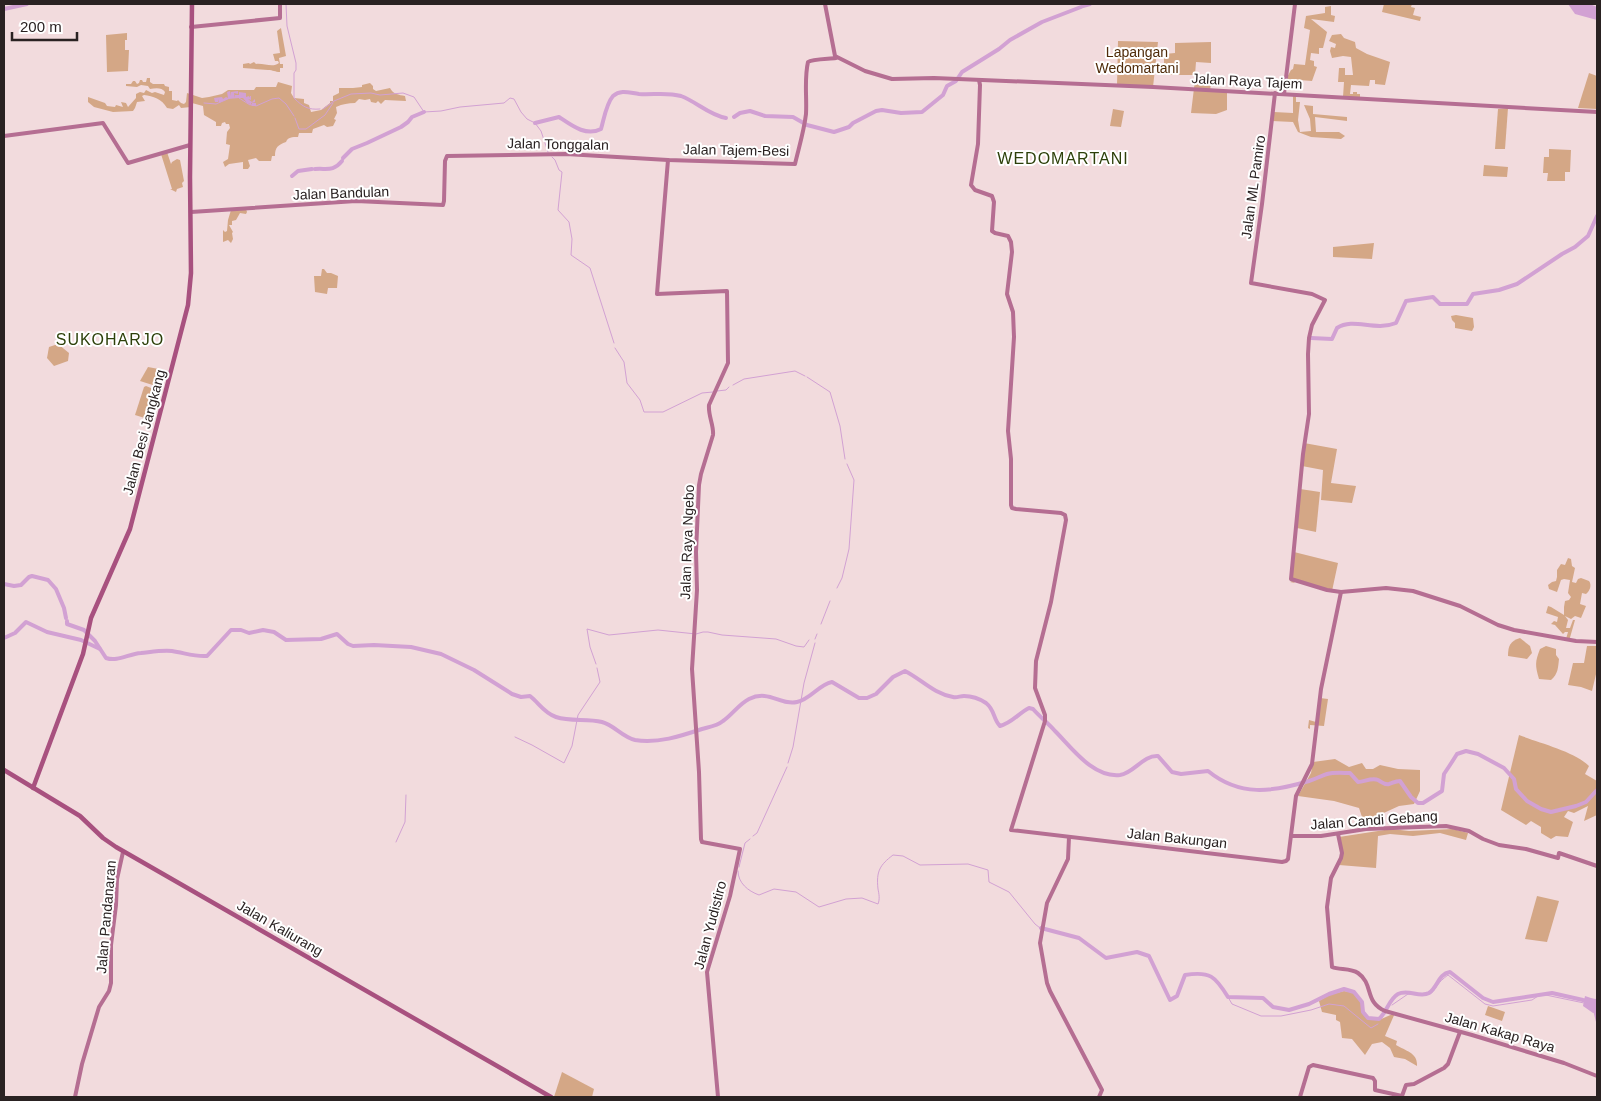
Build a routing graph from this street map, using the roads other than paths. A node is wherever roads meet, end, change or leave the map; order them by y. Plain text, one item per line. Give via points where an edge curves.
1 (192, 4) edge
2 (280, 4) edge
3 (825, 4) edge
4 (1295, 4) edge
5 (191, 27) junction
6 (834, 57) junction
7 (981, 80) junction
8 (1275, 93) junction
9 (1284, 94) junction
10 (1597, 112) edge
11 (4, 136) edge
12 (190, 144) junction
13 (447, 156) joint
14 (668, 160) junction
15 (191, 212) junction
16 (1341, 592) junction
17 (1597, 642) edge
18 (4, 770) edge
19 (33, 788) junction
20 (1338, 834) junction
21 (1291, 836) junction
22 (1069, 837) junction
23 (740, 849) joint
24 (123, 852) junction
25 (1597, 866) edge
26 (1460, 1032) junction
27 (1597, 1076) edge
28 (75, 1097) edge
29 (552, 1097) edge
30 (718, 1097) edge
31 (1099, 1097) edge
32 (1300, 1097) edge

1 - 5 main road, Jalan Besi Jangkang
2 - 5 street via 280,18
3 - 6 street
4 - 9 street
5 - 12 main road, Jalan Besi Jangkang
6 - 7 street, Jalan Raya Tajem via 887,79
6 - 14 street, Jalan Tajem-Besi via 808,62 805,121 795,164
7 - 8 street, Jalan Raya Tajem
7 - 22 street, Jalan Bakungan via 978,144 971,185 975,190 992,196 992,230 995,234 1008,236 1012,252 1006,290 1014,322 1008,431 1010,505 1016,510 1060,513 1066,520 1036,661 1035,688 1045,715 1044,722 1011,830
8 - 9 street, Jalan Raya Tajem
8 - 16 street, Jalan ML Pamiro via 1251,284 1312,294 1325,300 1312,325 1308,352 1309,414 1291,579
9 - 10 street, Jalan Raya Tajem
11 - 12 street via 103,123 128,163
12 - 15 main road, Jalan Besi Jangkang
13 - 14 street, Jalan Tonggalan via 566,154
13 - 15 street, Jalan Bandulan via 443,205 356,201
14 - 23 street, Jalan Raya Ngebo via 657,294 727,291 728,363 709,405 714,428 699,485 692,681 702,842
15 - 19 main road, Jalan Besi Jangkang via 190,293 130,529 91,618 83,654
16 - 17 street via 1386,588 1413,591 1460,606 1514,630
16 - 21 street, Jalan Bakungan via 1321,689 1312,764 1296,796
18 - 19 main road, Jalan Kaliurang
19 - 24 main road, Jalan Kaliurang via 80,816
20 - 21 street, Jalan Candi Gebang
20 - 25 street, Jalan Candi Gebang via 1366,829 1446,826 1469,831 1499,845 1558,858 1559,852
20 - 26 street, Jalan Kakap Raya via 1342,858 1330,878 1327,908 1331,966 1358,973 1369,990 1372,1002 1380,1009
21 - 22 street, Jalan Bakungan via 1288,858 1282,862
22 - 31 street via 1068,859 1047,903 1040,943 1047,984 1102,1090
23 - 30 street, Jalan Yudistiro via 730,896 707,972
24 - 28 street, Jalan Pandanaran via 117,879 111,983 99,1007
24 - 29 main road, Jalan Kaliurang
26 - 27 street, Jalan Kakap Raya
26 - 32 street via 1448,1064 1414,1084 1406,1085 1402,1096 1375,1090 1373,1078 1310,1065

